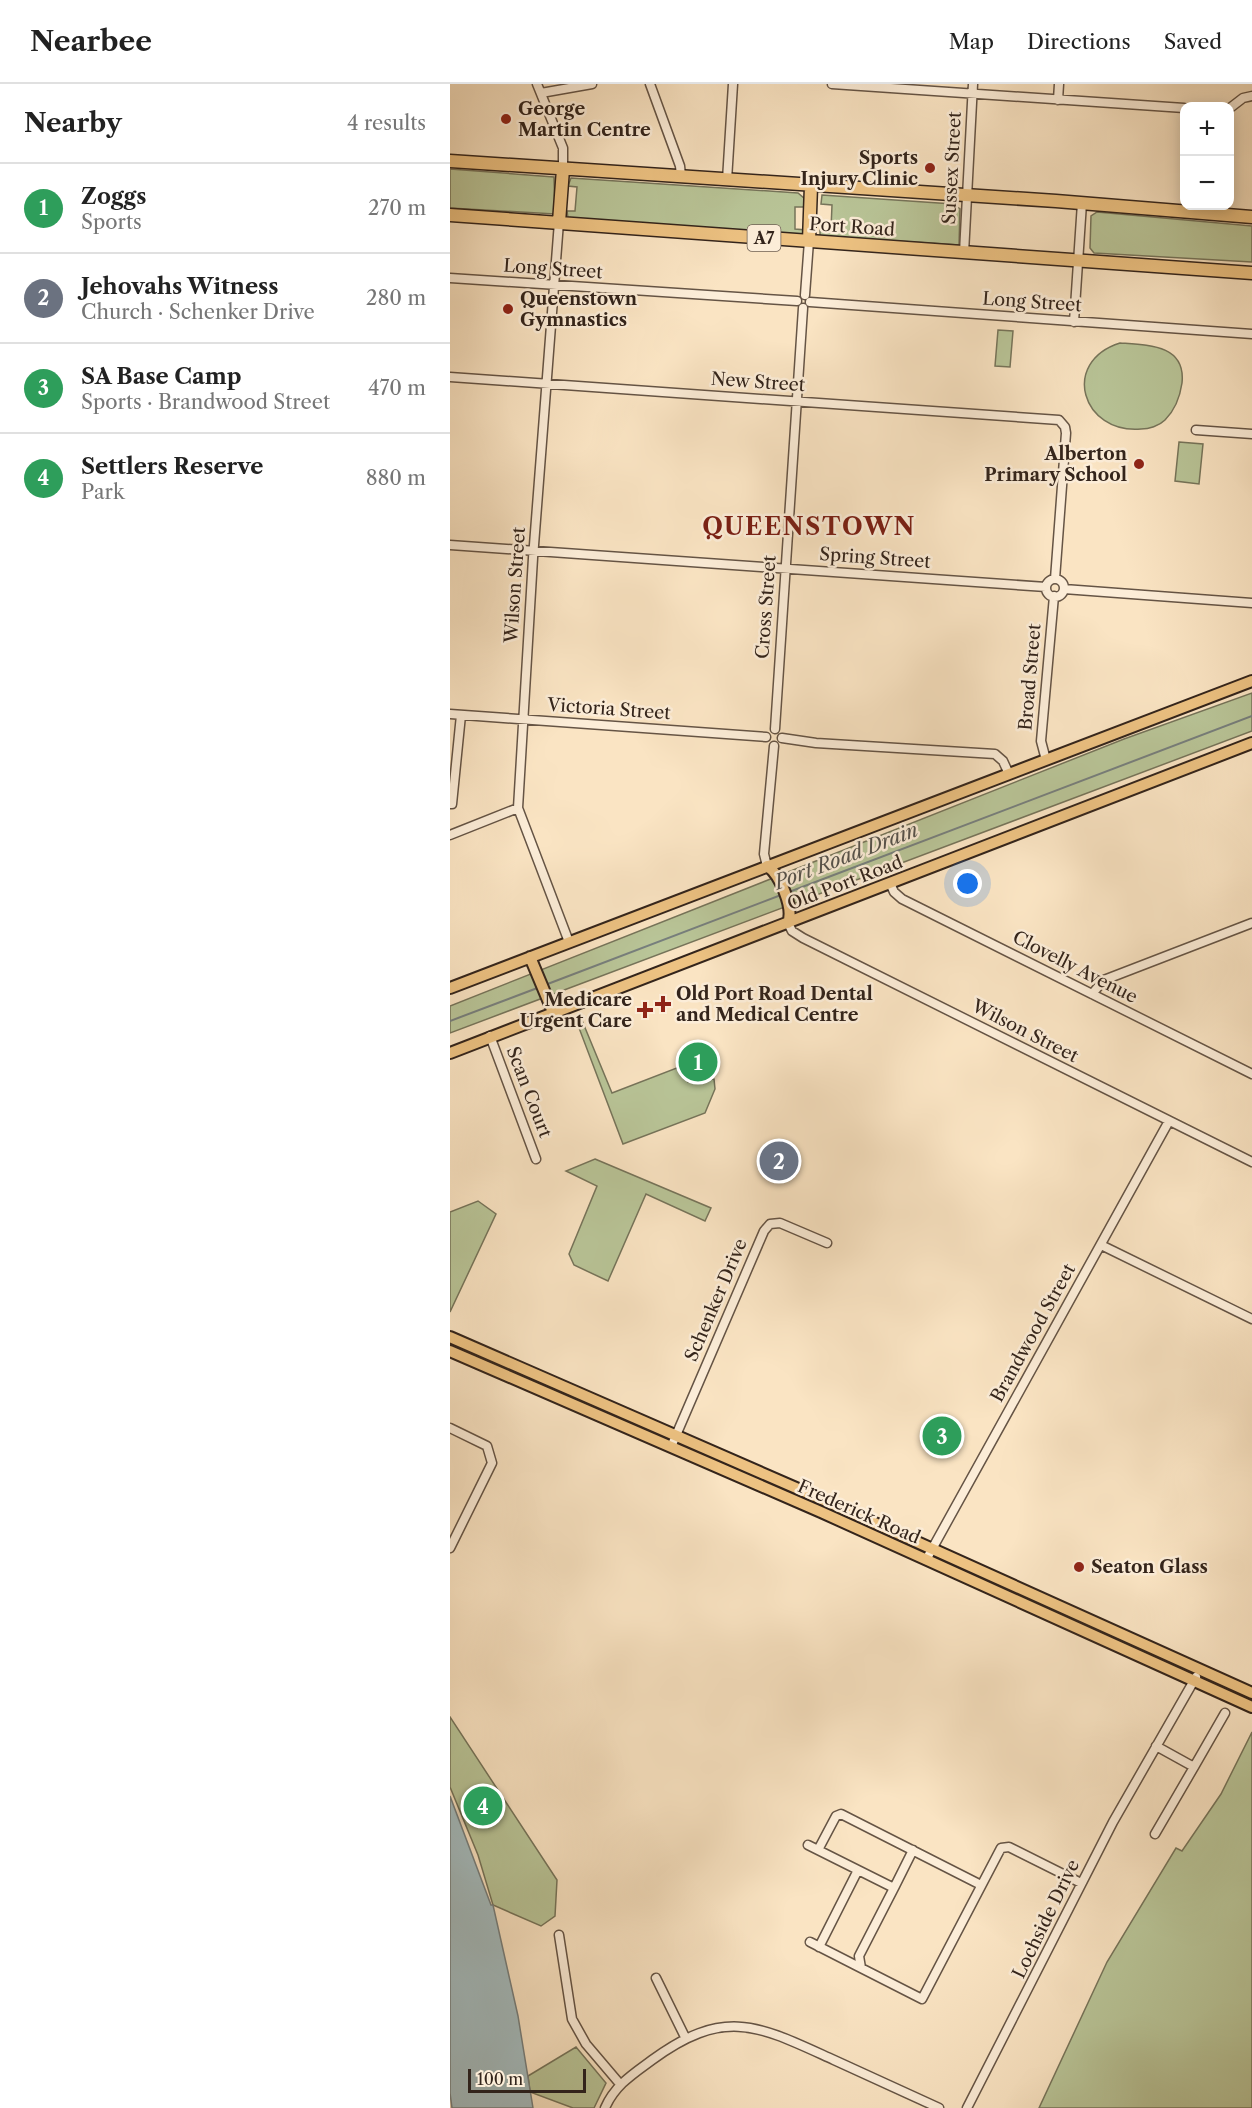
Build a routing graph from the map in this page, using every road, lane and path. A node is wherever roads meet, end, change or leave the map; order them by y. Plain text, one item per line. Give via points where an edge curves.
1 (591, 84) edge
2 (650, 84) edge
3 (733, 84) edge
4 (832, 84) edge
5 (1059, 84) edge
6 (539, 88) edge
7 (972, 89) edge
8 (1252, 96) edge
9 (1058, 100) junction
10 (1234, 105) edge
11 (1180, 108) edge
12 (450, 161) edge
13 (563, 169) junction
14 (681, 176) junction
15 (727, 180) junction
16 (811, 186) junction
17 (967, 195) junction
18 (1082, 203) junction
19 (1180, 209) edge
20 (1205, 210) edge
21 (450, 215) edge
22 (1252, 217) edge
23 (559, 222) junction
24 (809, 242) junction
25 (964, 253) junction
26 (1078, 260) junction
27 (1252, 273) edge
28 (450, 278) edge
29 (555, 285) junction
30 (804, 302) junction
31 (1074, 322) junction
32 (1252, 334) edge
33 (450, 377) edge
34 (546, 383) junction
35 (797, 401) junction
36 (1196, 430) dead end
37 (1252, 434) edge
38 (450, 545) edge
39 (534, 551) junction
40 (786, 568) junction
41 (1055, 579) junction
42 (1046, 587) junction
43 (1064, 589) junction
44 (1053, 596) junction
45 (1252, 603) edge
46 (1252, 681) edge
47 (450, 714) edge
48 (461, 715) junction
49 (522, 719) junction
50 (775, 729) junction
51 (766, 737) junction
52 (782, 738) junction
53 (1252, 743) edge
54 (774, 746) junction
55 (1046, 760) junction
56 (1010, 774) junction
57 (450, 804) edge
58 (518, 808) junction
59 (450, 835) edge
60 (766, 866) junction
61 (890, 883) junction
62 (788, 923) junction
63 (1252, 923) edge
64 (569, 942) junction
65 (530, 957) junction
66 (450, 988) edge
67 (1092, 994) junction
68 (553, 1012) junction
69 (490, 1036) junction
70 (450, 1053) edge
71 (1252, 1074) edge
72 (1169, 1121) junction
73 (536, 1160) dead end
74 (1252, 1162) edge
75 (827, 1243) dead end
76 (1101, 1245) junction
77 (1252, 1319) edge
78 (450, 1337) edge
79 (450, 1351) edge
80 (450, 1428) edge
81 (676, 1436) junction
82 (671, 1447) junction
83 (450, 1548) edge
84 (932, 1549) junction
85 (926, 1560) junction
86 (1200, 1670) junction
87 (1194, 1681) junction
88 (1252, 1693) edge
89 (1252, 1707) edge
90 (1225, 1713) dead end
91 (1156, 1746) junction
92 (1194, 1767) junction
93 (1155, 1834) dead end
94 (808, 1845) dead end
95 (818, 1850) junction
96 (914, 1850) junction
97 (858, 1870) junction
98 (1081, 1883) junction
99 (981, 1885) junction
100 (894, 1888) junction
101 (559, 1935) dead end
102 (810, 1942) dead end
103 (819, 1947) junction
104 (861, 1968) junction
105 (656, 1978) dead end
106 (684, 2037) junction
107 (620, 2084) junction
108 (605, 2108) edge
109 (939, 2108) edge
110 (967, 2108) edge

1 - 6 street
2 - 14 street
3 - 15 street
4 - 7 street
5 - 9 street
6 - 13 street via 564,148
7 - 9 street
7 - 17 street, Sussex Street
8 - 10 street
9 - 11 street
12 - 13 highway
13 - 14 highway
13 - 23 highway
14 - 15 highway
15 - 16 highway
16 - 17 highway
16 - 24 highway
17 - 18 highway
17 - 25 street, Sussex Street
18 - 19 highway
18 - 26 street
20 - 22 highway
21 - 23 highway, Port Road / A7
23 - 24 highway, Port Road / A7
23 - 29 street, Wilson Street
24 - 25 highway, Port Road / A7
24 - 30 street, Cross Street
25 - 26 highway, Port Road / A7
26 - 27 highway, Port Road / A7
26 - 31 street
28 - 29 street, Long Street
29 - 30 street, Long Street
29 - 34 street, Wilson Street
30 - 31 street, Long Street
30 - 35 street, Cross Street
31 - 32 street, Long Street
33 - 34 street, New Street
34 - 35 street, New Street
34 - 39 street, Wilson Street
35 - 40 street, Cross Street
35 - 41 street, New Street via 1055,419 1063,423 1066,433
36 - 37 street
38 - 39 street, Spring Street
39 - 40 street, Spring Street
39 - 49 street, Wilson Street
40 - 42 street, Spring Street
40 - 50 street, Cross Street
41 - 42 street
41 - 43 street via 1061,581
42 - 44 street
43 - 44 street
43 - 45 street
44 - 55 street, Broad Street via 1041,741
46 - 55 main road
47 - 48 street, Victoria Street
48 - 49 street, Victoria Street
48 - 57 street
49 - 51 street, Victoria Street
49 - 58 street, Wilson Street
50 - 51 street
50 - 52 street
51 - 54 street
52 - 54 street
52 - 56 street via 995,754
53 - 61 main road, Old Port Road
54 - 60 street
55 - 56 main road
56 - 60 main road
58 - 59 street
58 - 64 street, Wilson Street
60 - 62 main road via 777,873 790,908
60 - 64 main road
61 - 62 main road, Old Port Road
61 - 67 street, Clovelly Avenue via 902,899
62 - 68 main road, Old Port Road
62 - 72 street, Wilson Street via 803,938
63 - 67 street via 1104,980
64 - 65 main road
65 - 66 main road
65 - 68 main road
67 - 71 street, Clovelly Avenue
68 - 69 main road, Old Port Road
69 - 70 main road, Old Port Road
69 - 73 street, Scan Court
72 - 74 street, Wilson Street
72 - 76 street, Brandwood Street
75 - 81 street, Schenker Drive via 780,1223 770,1224
76 - 77 street
76 - 84 street, Brandwood Street
78 - 81 main road, Frederick Road
79 - 82 main road, Frederick Road
80 - 83 street via 487,1446 492,1463
81 - 82 street, Schenker Drive
81 - 84 main road, Frederick Road
82 - 85 main road, Frederick Road
84 - 85 street, Brandwood Street
84 - 86 main road, Frederick Road
85 - 87 main road, Frederick Road
86 - 87 street, Lochside Drive
86 - 88 main road, Frederick Road
87 - 89 main road, Frederick Road
87 - 91 street, Lochside Drive
90 - 92 street
91 - 92 street
91 - 98 street, Lochside Drive
92 - 93 street
94 - 95 street
95 - 96 street via 836,1816 841,1814
95 - 97 street
96 - 99 street
96 - 100 street
97 - 100 street
97 - 103 street
98 - 99 street via 1009,1847 1001,1848
98 - 110 street, Lochside Drive
99 - 104 street via 922,1999
100 - 104 street via 859,1956
101 - 107 street via 572,2019 586,2044
102 - 103 street
103 - 104 street
105 - 106 street
106 - 107 street
106 - 109 street via 725,2027 776,2034
107 - 108 street

